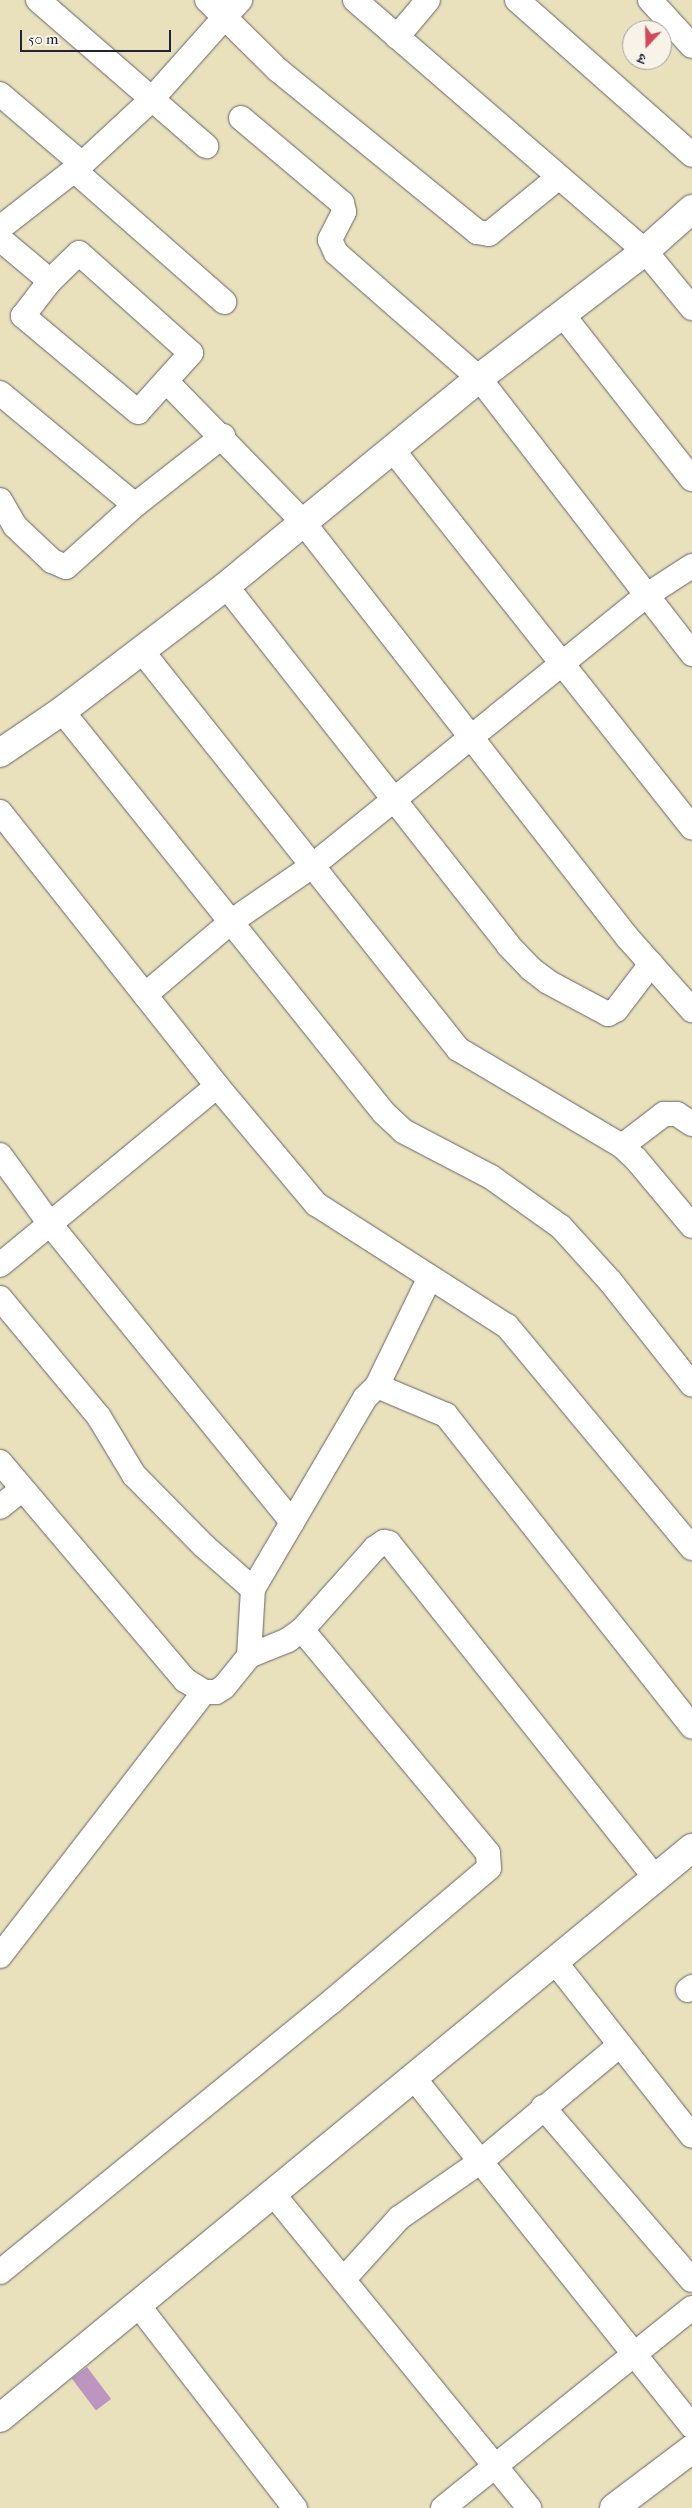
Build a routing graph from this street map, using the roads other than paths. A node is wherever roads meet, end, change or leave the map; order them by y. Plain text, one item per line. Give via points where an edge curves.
1 (38, 0) edge
2 (207, 0) edge
3 (355, 0) edge
4 (428, 0) edge
5 (516, 0) edge
6 (650, 0) edge
7 (233, 8) edge
8 (397, 37) junction
9 (692, 46) edge
10 (0, 94) edge
11 (151, 100) junction
12 (241, 118) dead end
13 (206, 146) dead end
14 (692, 155) edge
15 (78, 167) junction
16 (559, 177) junction
17 (692, 209) edge
18 (0, 228) edge
19 (0, 239) edge
20 (645, 251) junction
21 (50, 281) junction
22 (224, 302) dead end
23 (692, 308) edge
24 (562, 314) junction
25 (479, 378) junction
26 (166, 381) junction
27 (0, 393) edge
28 (223, 436) junction
29 (392, 449) junction
30 (692, 478) edge
31 (0, 500) edge
32 (135, 505) junction
33 (303, 522) junction
34 (692, 566) edge
35 (226, 586) junction
36 (648, 596) junction
37 (141, 650) junction
38 (692, 654) edge
39 (561, 664) junction
40 (62, 711) junction
41 (472, 738) junction
42 (0, 753) edge
43 (393, 798) junction
44 (0, 812) edge
45 (692, 828) edge
46 (312, 866) junction
47 (232, 921) junction
48 (651, 964) junction
49 (145, 995) junction
50 (692, 1010) edge
51 (217, 1086) junction
52 (692, 1124) edge
53 (622, 1146) junction
54 (0, 1155) edge
55 (50, 1224) junction
56 (692, 1226) edge
57 (0, 1265) edge
58 (430, 1278) junction
59 (0, 1298) edge
60 (692, 1385) edge
61 (377, 1386) junction
62 (0, 1462) edge
63 (22, 1489) junction
64 (0, 1507) edge
65 (292, 1522) junction
66 (692, 1548) edge
67 (253, 1589) junction
68 (302, 1630) junction
69 (249, 1656) junction
70 (204, 1692) junction
71 (692, 1726) edge
72 (692, 1848) edge
73 (656, 1879) junction
74 (0, 1956) edge
75 (555, 1962) junction
76 (620, 2045) junction
77 (413, 2077) junction
78 (543, 2106) junction
79 (692, 2136) edge
80 (480, 2162) junction
81 (274, 2195) junction
82 (0, 2272) edge
83 (343, 2280) junction
84 (692, 2280) edge
85 (138, 2305) junction
86 (692, 2308) edge
87 (633, 2356) junction
88 (0, 2418) edge
89 (692, 2426) edge
90 (692, 2449) edge
91 (494, 2464) junction
92 (295, 2508) edge
93 (443, 2508) edge
94 (529, 2508) edge
95 (614, 2508) edge

1 - 11 street
2 - 7 street
3 - 8 street
4 - 8 street
5 - 14 street
6 - 9 street
7 - 11 street
7 - 16 street via 278,70 477,232 489,234
8 - 16 street
10 - 15 street
11 - 13 street
11 - 15 street
12 - 25 street via 345,208 330,240 336,253
15 - 18 street
15 - 22 street
16 - 20 street
17 - 20 street
19 - 21 street
20 - 23 street
20 - 24 street
21 - 26 street via 79,253 192,353
21 - 26 street via 23,316 138,412
24 - 25 street
24 - 30 street
25 - 29 street
25 - 36 street
26 - 28 street
27 - 32 street
28 - 32 street
28 - 33 street
29 - 33 street
29 - 39 street
31 - 32 street via 15,526 52,561 66,566
33 - 35 street
33 - 41 street
34 - 36 street
35 - 37 street
35 - 43 street
36 - 38 street
36 - 39 street
37 - 40 street
37 - 46 street
39 - 41 street
39 - 45 street
40 - 42 street
40 - 47 street
41 - 43 street
41 - 48 street
43 - 46 street
43 - 48 street via 508,945 548,982 608,1014 616,1010
44 - 49 street
46 - 47 street
46 - 53 street via 458,1049
47 - 49 street
47 - 60 street via 384,1114 403,1131 491,1178 561,1227 605,1274
48 - 50 street
49 - 51 street
51 - 55 street
51 - 58 street via 316,1204
52 - 53 street via 677,1114 664,1114
53 - 56 street
54 - 55 street
55 - 57 street
55 - 65 street
58 - 61 street
58 - 66 street via 507,1326
59 - 67 street via 99,1417 134,1475 204,1546
61 - 65 street via 365,1398
61 - 71 street via 446,1415
62 - 63 street
63 - 64 street
63 - 70 street via 185,1680
65 - 67 street
67 - 69 street
68 - 69 street via 288,1640
68 - 73 street via 379,1544 389,1543
68 - 82 street via 488,1853 489,1868 338,1996
69 - 70 street via 224,1687 216,1692
70 - 74 street
72 - 73 street
73 - 75 street
75 - 76 street
75 - 77 street
76 - 78 street
76 - 79 street
77 - 80 street
77 - 81 street
78 - 80 street
78 - 84 street
80 - 83 street via 398,2218
80 - 87 street
81 - 83 street
81 - 85 street
83 - 91 street
85 - 88 street
85 - 92 street
86 - 87 street
87 - 89 street
87 - 91 street
90 - 95 street
91 - 93 street
91 - 94 street

